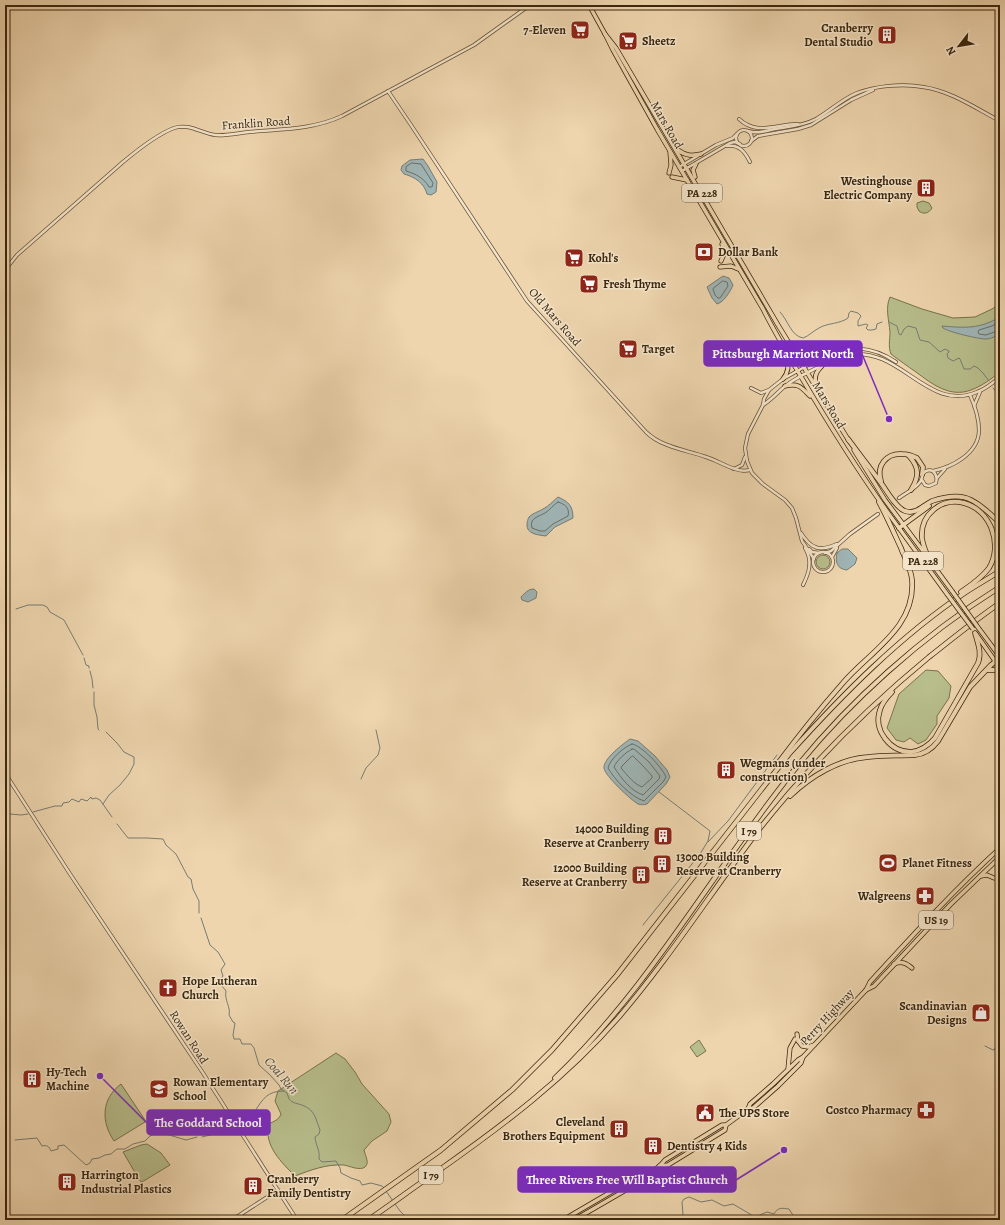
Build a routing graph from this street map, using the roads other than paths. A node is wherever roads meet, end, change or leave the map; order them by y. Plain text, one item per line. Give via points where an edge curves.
1 (530, 5) edge
2 (589, 5) edge
3 (605, 34) junction
4 (875, 89) junction
5 (388, 91) junction
6 (739, 119) dead end
7 (1000, 121) edge
8 (803, 124) junction
9 (748, 131) junction
10 (737, 134) junction
11 (751, 141) junction
12 (740, 144) junction
13 (725, 147) junction
14 (676, 149) junction
15 (670, 151) junction
16 (701, 154) junction
17 (750, 162) dead end
18 (685, 164) junction
19 (696, 164) junction
20 (679, 167) junction
21 (687, 168) junction
22 (682, 172) junction
23 (669, 173) dead end
24 (672, 177) dead end
25 (687, 180) junction
26 (711, 210) junction
27 (721, 239) junction
28 (721, 261) dead end
29 (720, 267) dead end
30 (5, 270) edge
31 (739, 270) junction
32 (786, 351) junction
33 (796, 354) junction
34 (821, 357) junction
35 (896, 362) dead end
36 (822, 366) junction
37 (804, 367) junction
38 (797, 370) junction
39 (807, 373) junction
40 (801, 376) junction
41 (1000, 377) edge
42 (784, 379) junction
43 (786, 386) junction
44 (751, 388) dead end
45 (770, 390) junction
46 (818, 391) junction
47 (980, 391) junction
48 (970, 395) junction
49 (814, 399) junction
50 (763, 405) junction
51 (974, 406) junction
52 (848, 439) junction
53 (745, 454) junction
54 (909, 456) junction
55 (945, 468) junction
56 (733, 469) junction
57 (750, 470) junction
58 (933, 471) junction
59 (922, 477) junction
60 (937, 478) junction
61 (881, 484) junction
62 (924, 484) junction
63 (916, 486) junction
64 (911, 490) junction
65 (899, 498) tunnel mouth
66 (940, 500) junction
67 (879, 502) junction
68 (878, 514) dead end
69 (1000, 523) edge
70 (903, 525) junction
71 (899, 528) junction
72 (800, 533) junction
73 (840, 542) junction
74 (819, 553) junction
75 (825, 553) junction
76 (832, 558) junction
77 (814, 559) junction
78 (930, 561) junction
79 (1000, 571) edge
80 (803, 585) dead end
81 (1000, 587) edge
82 (1000, 603) edge
83 (938, 613) junction
84 (974, 631) junction
85 (1000, 658) edge
86 (996, 661) junction
87 (1000, 668) edge
88 (915, 669) junction
89 (987, 670) junction
90 (1000, 671) edge
91 (5, 773) edge
92 (772, 815) junction
93 (737, 821) junction
94 (1000, 848) edge
95 (1000, 857) edge
96 (980, 876) junction
97 (994, 878) dead end
98 (893, 965) junction
99 (912, 968) dead end
100 (866, 990) junction
101 (797, 1034) dead end
102 (795, 1039) dead end
103 (815, 1045) junction
104 (803, 1057) junction
105 (787, 1070) junction
106 (528, 1104) junction
107 (748, 1109) junction
108 (636, 1180) junction
109 (278, 1190) junction
110 (570, 1216) junction
111 (232, 1220) edge
112 (297, 1220) edge
113 (342, 1220) edge
114 (368, 1220) edge
115 (563, 1220) edge
116 (573, 1220) edge

1 - 5 street, Franklin Road via 474,45
2 - 3 main road, Mars Road / PA 228
3 - 14 main road, Mars Road / PA 228 via 616,48
3 - 15 main road, Mars Road / PA 228
4 - 7 street via 905,85 931,88 951,95
4 - 8 street via 852,95
4 - 11 street via 811,125 758,136
5 - 30 street, Franklin Road via 333,120 303,128 222,135 186,127 173,128 123,162 17,255
5 - 56 street, Old Mars Road via 527,301 646,432 659,441 707,457
6 - 8 street via 755,128 764,129
8 - 9 street via 757,133
9 - 10 street via 742,130
9 - 11 street
10 - 12 street via 737,141
10 - 16 street
11 - 12 street via 746,145
12 - 13 street via 735,142
13 - 17 street via 738,146
13 - 19 street
14 - 16 main road via 687,155
14 - 18 main road, Mars Road / PA 228
15 - 20 main road, Mars Road / PA 228
15 - 23 main road
16 - 18 street
18 - 20 street
18 - 21 main road, Mars Road / PA 228
19 - 21 street
19 - 26 main road via 693,175
20 - 22 main road, Mars Road / PA 228
21 - 22 street
21 - 26 main road, Mars Road / PA 228
22 - 25 main road, Mars Road / PA 228
24 - 25 main road
25 - 27 main road, Mars Road / PA 228
26 - 33 main road, Mars Road / PA 228
27 - 28 main road via 724,254
27 - 31 main road, Mars Road / PA 228
29 - 31 main road via 731,266
31 - 32 main road, Mars Road / PA 228
32 - 38 main road, Mars Road / PA 228
32 - 42 main road via 788,366
33 - 34 main road via 807,360
33 - 37 main road, Mars Road / PA 228
34 - 35 street via 839,350 860,349 876,352
34 - 37 street
36 - 39 street
36 - 46 main road via 815,376
36 - 48 street via 849,355 872,355 888,361 935,391 954,396
37 - 38 street
37 - 39 main road, Mars Road / PA 228
38 - 40 main road, Mars Road / PA 228
38 - 42 street
39 - 40 street
39 - 46 main road, Mars Road / PA 228
40 - 43 street
40 - 49 main road, Mars Road / PA 228
41 - 47 street
42 - 45 street
43 - 49 main road via 801,386
43 - 50 street
44 - 45 street via 761,393
45 - 50 street
46 - 52 main road, Mars Road / PA 228
47 - 48 street
47 - 51 street
48 - 51 street
49 - 67 main road, Mars Road / PA 228
50 - 53 street via 748,434
51 - 55 street via 979,433 976,441 971,451 963,458
52 - 61 highway
52 - 70 main road, Mars Road / PA 228
53 - 56 street via 742,465
53 - 57 street
54 - 59 highway via 917,458 922,464
54 - 61 highway via 900,453 886,458 880,472
54 - 64 highway via 917,471 917,478
55 - 58 street
55 - 60 street
56 - 57 street, Old Mars Road
57 - 72 street via 763,484 789,503
58 - 59 street via 927,471
58 - 60 street
59 - 62 street
59 - 63 street
60 - 62 street via 932,486
61 - 66 highway via 905,511 914,512 932,501
62 - 63 street
63 - 64 street
64 - 65 street
66 - 69 highway via 955,496 971,500 982,506
66 - 70 highway
67 - 71 main road, Mars Road / PA 228
67 - 93 highway via 911,573 912,592 906,614 888,640 843,682 807,725
68 - 73 street
70 - 71 highway
70 - 78 main road, Mars Road / PA 228
71 - 84 main road, Mars Road / PA 228, bridge
72 - 73 street via 809,544 817,548 826,549
72 - 74 street via 812,552
72 - 77 street
72 - 80 street via 810,564
73 - 75 street
73 - 76 street
74 - 75 street
74 - 77 street
75 - 76 street
76 - 77 street via 832,567 824,572 816,569
78 - 83 highway via 924,548 924,522 932,511 944,504 959,502 970,505 983,516 992,529 995,538 992,563 983,575
78 - 85 main road, Mars Road / PA 228, bridge
79 - 83 highway, I 79
81 - 106 highway, I 79 via 947,624 898,664 825,735 779,789 647,974 578,1055
82 - 88 highway
83 - 93 highway, I 79 via 876,665 820,720 789,754
84 - 86 main road, Mars Road / PA 228
84 - 88 highway via 980,651 978,664 935,738 924,747 911,752 896,748 888,742 880,730 878,718 892,691
85 - 86 highway
86 - 87 main road, Mars Road / PA 228
86 - 89 highway
88 - 92 highway via 850,729 795,786
89 - 90 highway
89 - 92 highway via 970,687 932,748 915,755 868,757 835,766 806,782
91 - 109 street, Rowan Road
92 - 106 highway via 618,1018 572,1066
93 - 113 highway, I 79 via 617,975 552,1050 512,1090 442,1150
94 - 100 main road, Perry Highway / US 19 via 908,941 870,982
95 - 96 main road, Perry Highway / US 19
96 - 97 main road
96 - 98 main road, Perry Highway / US 19
98 - 99 main road via 904,963
98 - 100 main road, Perry Highway / US 19 via 874,986
100 - 103 main road, Perry Highway / US 19
101 - 103 main road via 802,1046
102 - 105 main road via 790,1048
103 - 104 main road, Perry Highway / US 19
104 - 105 main road, Perry Highway / US 19
104 - 107 main road, Perry Highway / US 19 via 802,1063 778,1086 753,1108
105 - 107 main road, Perry Highway / US 19 via 750,1104
106 - 114 highway, I 79 via 485,1138
107 - 108 main road, Perry Highway / US 19 via 726,1125 725,1130 702,1145
108 - 110 main road, Perry Highway / US 19 via 628,1182
108 - 116 main road, Perry Highway / US 19 via 631,1187
109 - 111 street
109 - 112 street, Rowan Road
110 - 115 main road, Perry Highway / US 19
110 - 116 street

